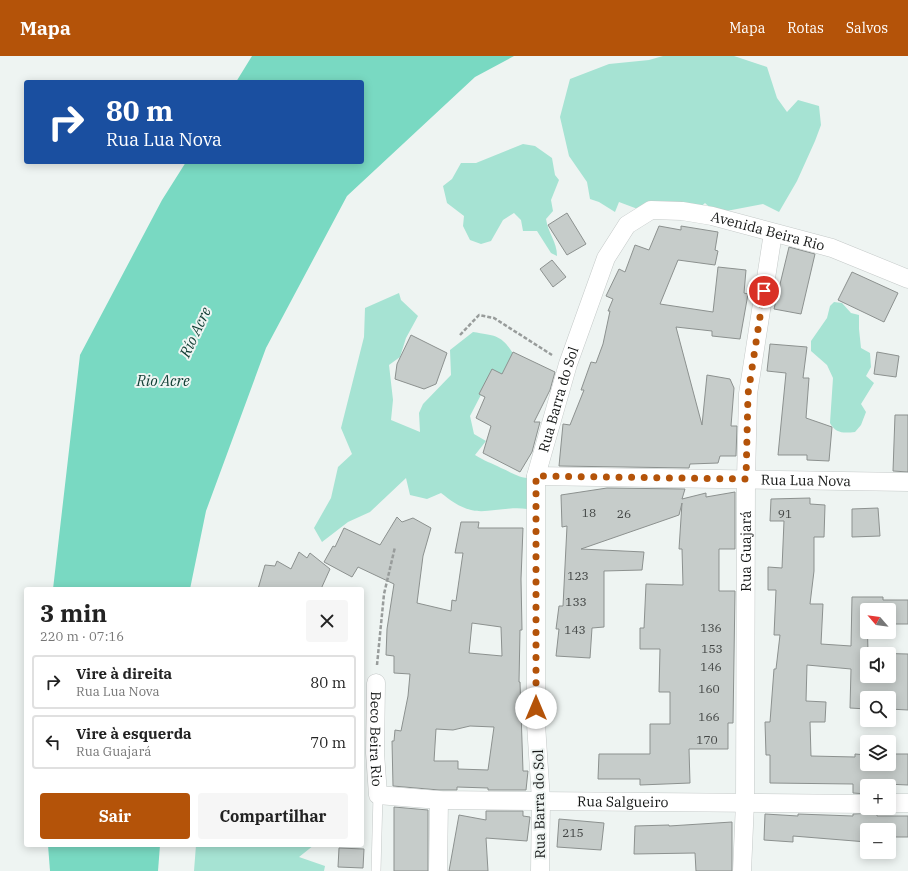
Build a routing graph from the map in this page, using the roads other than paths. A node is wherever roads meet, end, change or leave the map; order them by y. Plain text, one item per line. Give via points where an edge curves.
1 (627, 225) joint
2 (773, 232) junction
3 (908, 279) edge
4 (536, 476) junction
5 (746, 479) junction
6 (908, 482) edge
7 (376, 683) road end
8 (378, 795) junction
9 (440, 800) junction
10 (541, 800) junction
11 (745, 803) junction
12 (908, 803) edge
13 (860, 804) edge
14 (896, 804) edge
15 (376, 871) edge
16 (438, 871) edge
17 (540, 871) edge
18 (742, 871) edge

1 - 2 street, Avenida Beira Rio via 651,210 663,210 712,216
1 - 4 street, Rua Barra do Sol via 606,258 568,364
2 - 3 street, Avenida Beira Rio via 832,248
2 - 5 street, Rua Guajará via 748,394
4 - 5 street, Rua Lua Nova
4 - 10 street, Rua Barra do Sol via 536,724
5 - 6 street, Rua Lua Nova
5 - 11 street, Rua Guajará
7 - 8 street, Beco Beira Rio via 375,753
8 - 9 street, Rua Salgueiro
8 - 15 lane
9 - 10 street, Rua Salgueiro
9 - 16 street
10 - 11 street, Rua Salgueiro
10 - 17 street, Rua Barra do Sol
11 - 13 street, Rua Salgueiro
11 - 18 street, Rua Guajará
12 - 14 street

